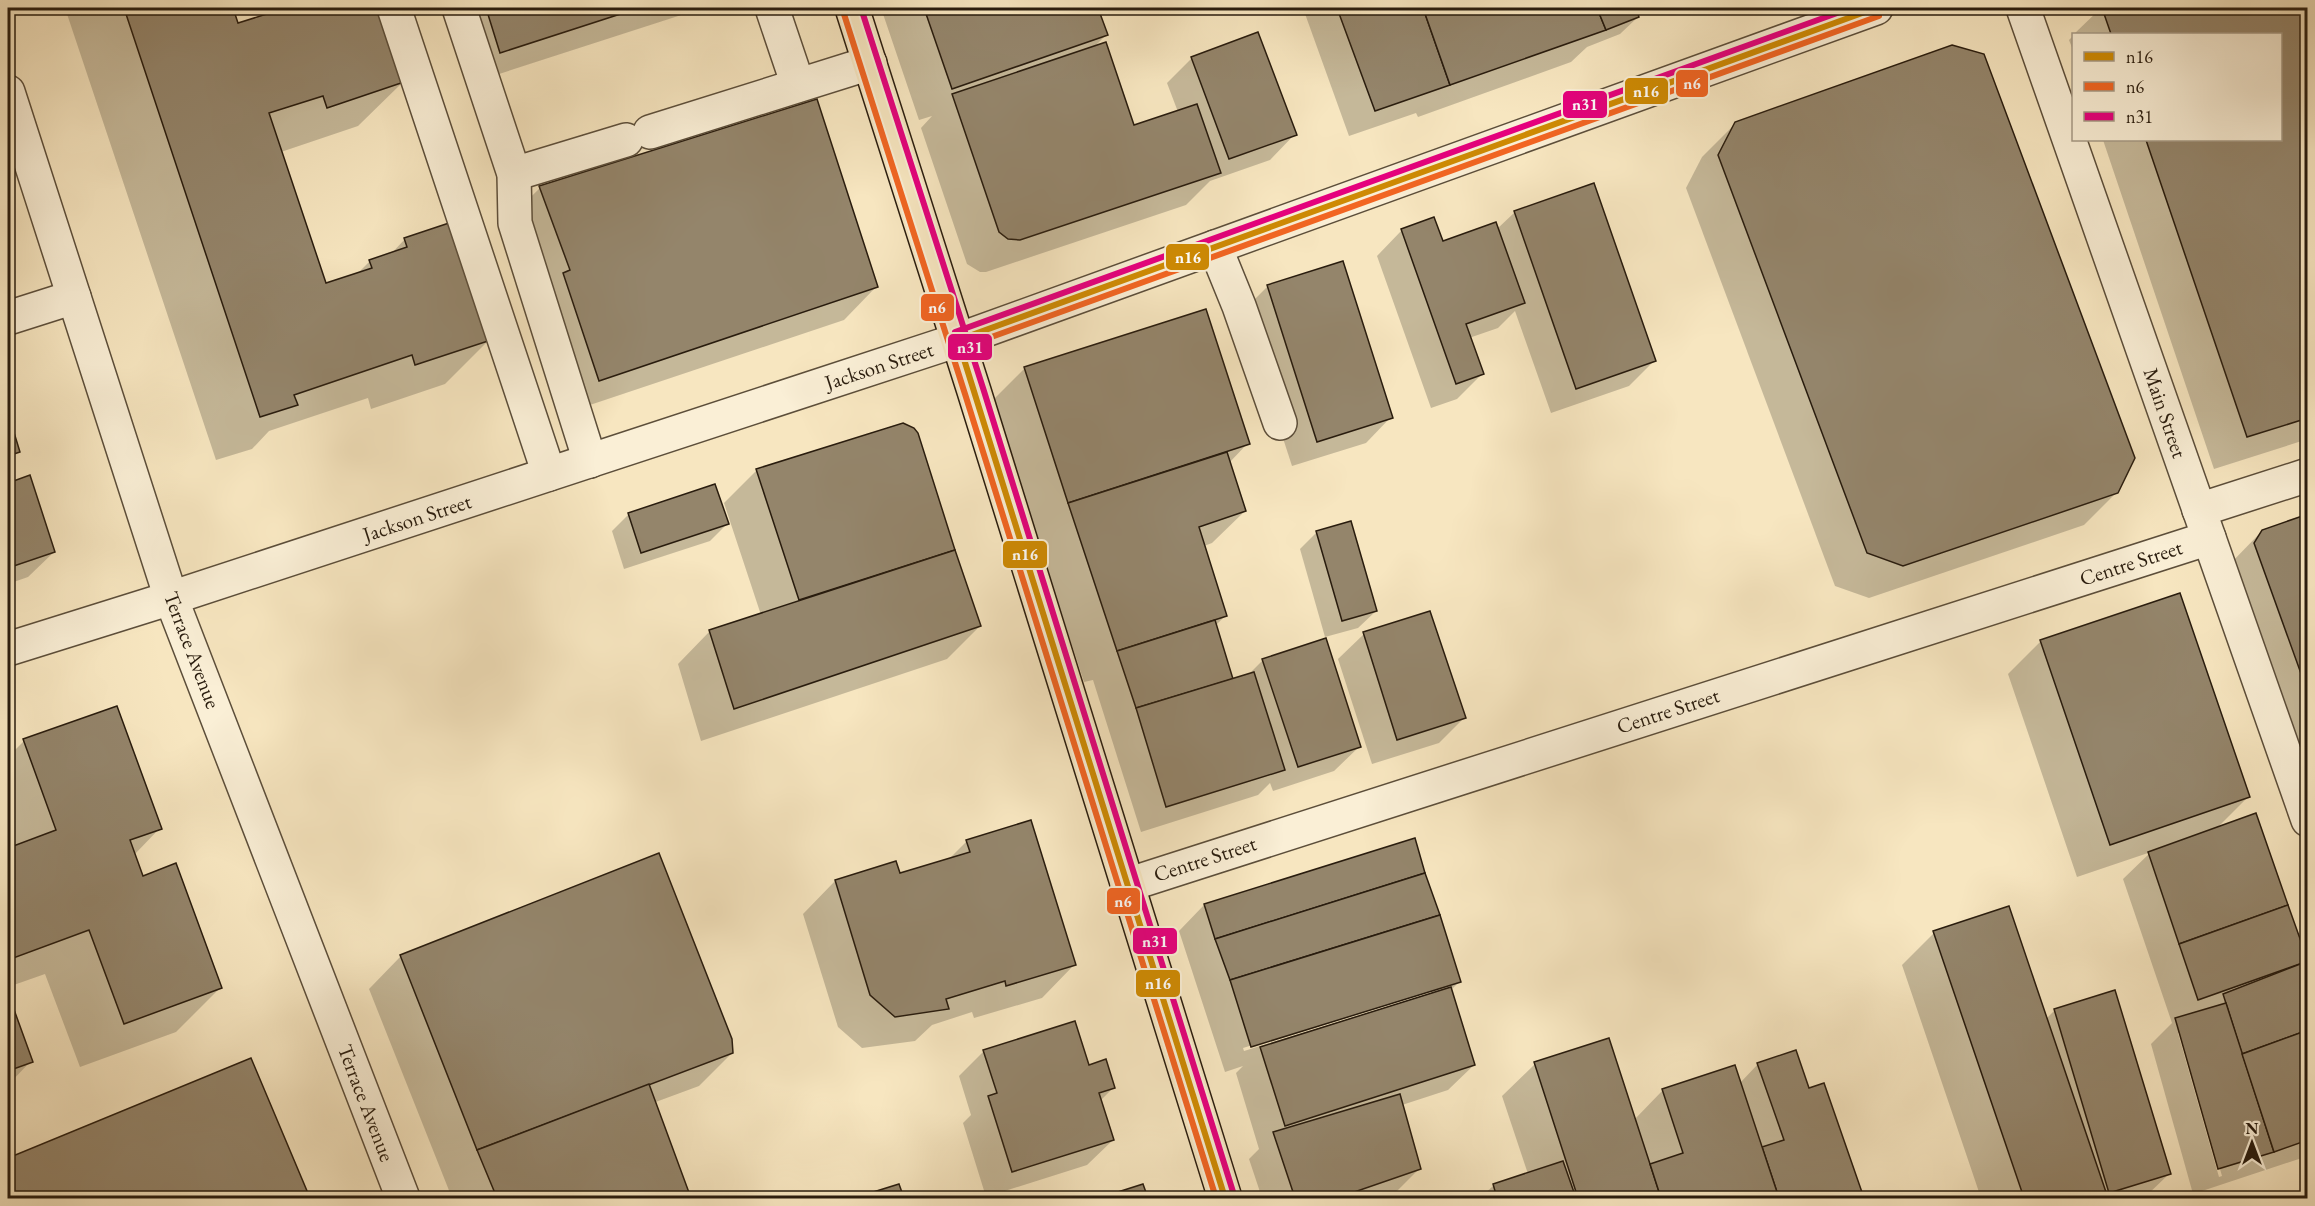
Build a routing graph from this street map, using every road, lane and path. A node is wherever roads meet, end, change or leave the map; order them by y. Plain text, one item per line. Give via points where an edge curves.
1 (394, 8) edge
2 (459, 8) edge
3 (772, 8) edge
4 (852, 8) edge
5 (1876, 8) edge
6 (2023, 8) edge
7 (870, 63) junction
8 (798, 85) junction
9 (8, 92) edge
10 (514, 174) junction
11 (1215, 247) junction
12 (74, 297) junction
13 (8, 318) edge
14 (958, 340) junction
15 (1280, 423) dead end
16 (590, 461) junction
17 (549, 474) junction
18 (2307, 475) edge
19 (2204, 524) junction
20 (171, 598) junction
21 (8, 649) edge
22 (2307, 820) edge
23 (1126, 885) junction
24 (403, 1198) edge
25 (1225, 1198) edge

1 - 17 street
2 - 10 street via 504,103
3 - 8 street
4 - 7 main road
5 - 11 street, Jackson Street
6 - 19 street, Main Street
7 - 8 street
7 - 14 main road
8 - 10 street
9 - 12 street, Terrace Avenue
10 - 16 street via 515,223
11 - 14 street, Jackson Street
11 - 15 street
12 - 13 street
12 - 20 street, Terrace Avenue
14 - 16 street, Jackson Street
14 - 23 main road
16 - 17 street, Jackson Street
17 - 20 street, Jackson Street
18 - 19 street, Centre Street
19 - 22 street, Main Street
19 - 23 street, Centre Street
20 - 21 street, Jackson Street
20 - 24 street, Terrace Avenue
23 - 25 main road

